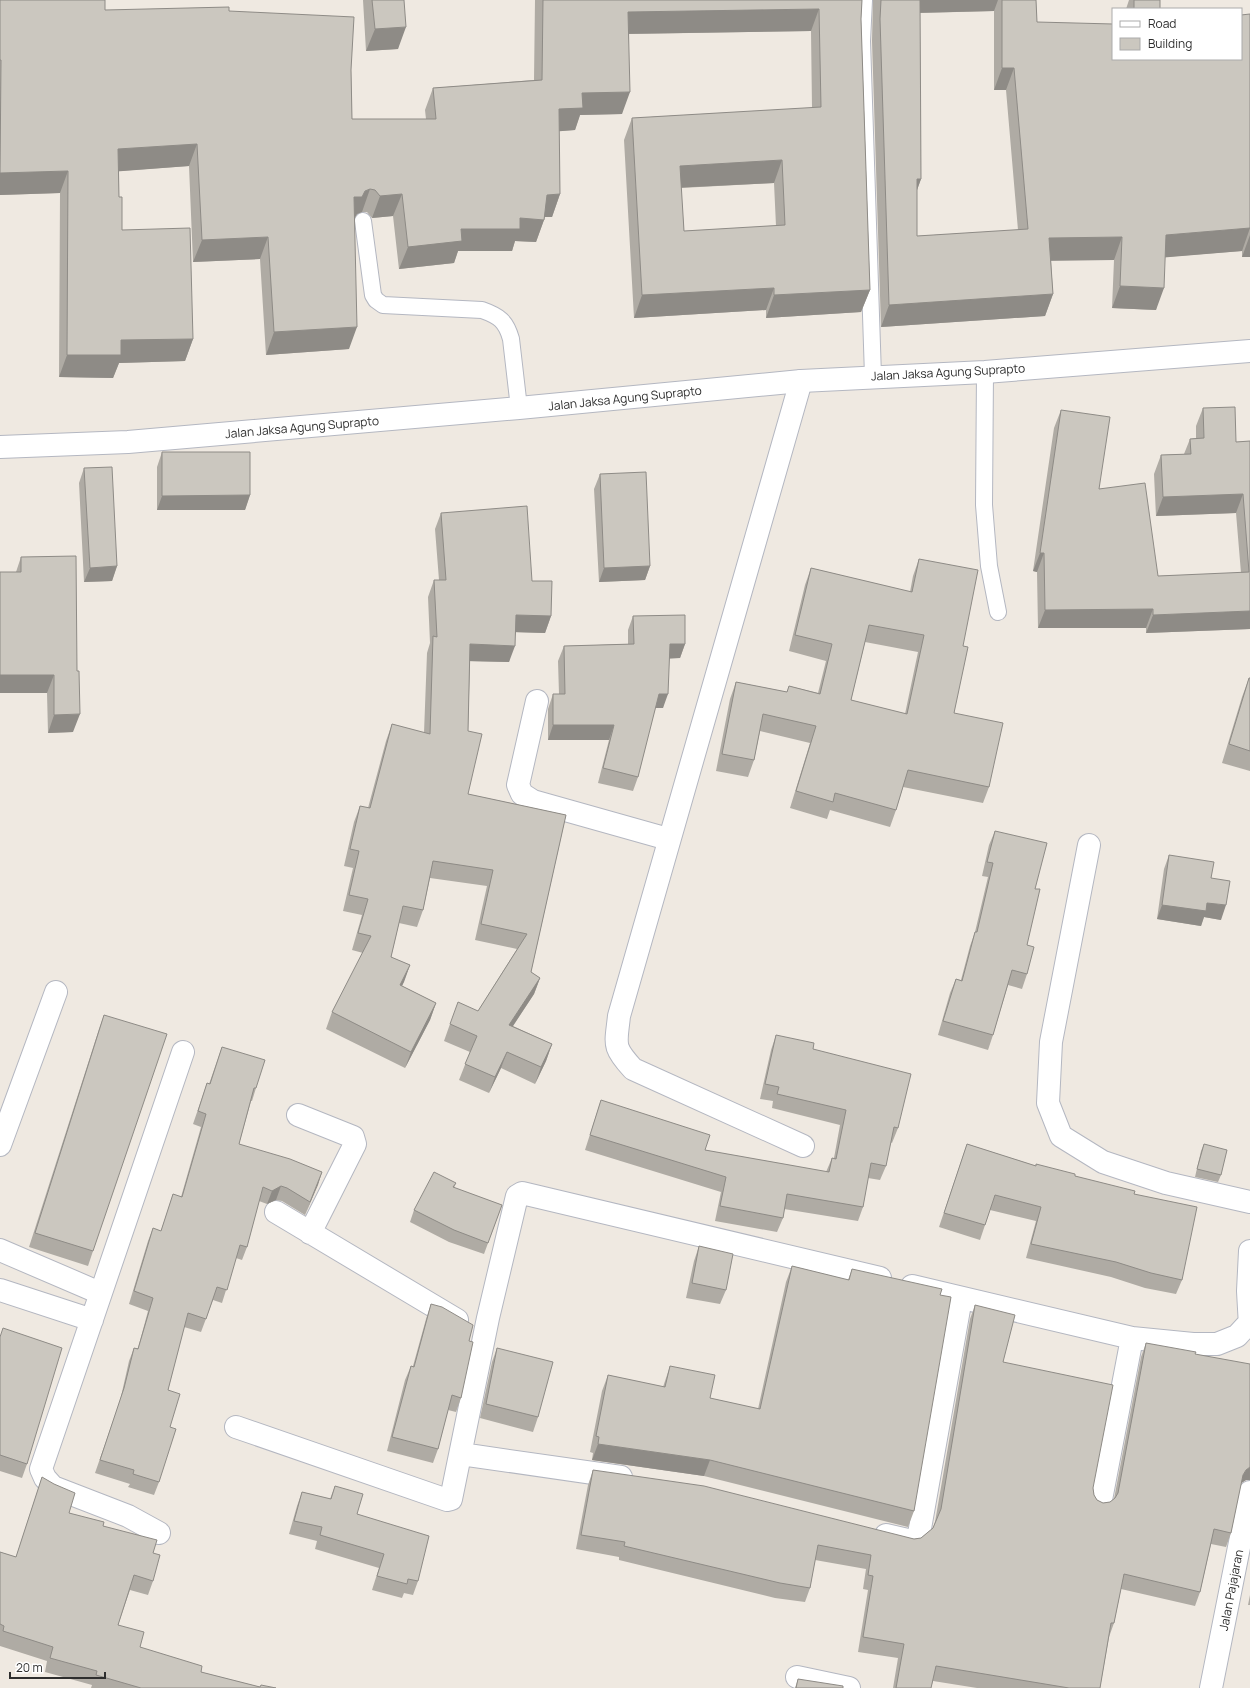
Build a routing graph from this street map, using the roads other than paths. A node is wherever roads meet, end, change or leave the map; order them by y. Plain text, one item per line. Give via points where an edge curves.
1 (864, 0) edge
2 (363, 221) edge
3 (1250, 351) edge
4 (985, 372) junction
5 (873, 376) junction
6 (800, 381) junction
7 (519, 408) junction
8 (0, 447) edge
9 (998, 612) dead end
10 (537, 701) dead end
11 (668, 839) junction
12 (1089, 845) dead end
13 (56, 992) dead end
14 (183, 1052) dead end
15 (298, 1115) dead end
16 (0, 1145) edge
17 (803, 1146) dead end
18 (1250, 1202) edge
19 (276, 1212) dead end
20 (310, 1233) junction
21 (0, 1250) edge
22 (1250, 1251) edge
23 (0, 1290) edge
24 (100, 1293) junction
25 (961, 1298) junction
26 (92, 1320) junction
27 (1249, 1325) edge
28 (484, 1335) junction
29 (1132, 1338) junction
30 (236, 1426) dead end
31 (461, 1454) junction
32 (639, 1479) edge
33 (1250, 1492) edge
34 (1100, 1506) edge
35 (867, 1530) edge
36 (159, 1533) dead end
37 (797, 1676) dead end
38 (849, 1688) edge
39 (1211, 1688) edge

1 - 5 lane via 862,42
2 - 7 lane via 373,295 376,300 383,305 482,310 497,316 508,329
3 - 4 street, Jalan Jaksa Agung Suprapto
4 - 5 street, Jalan Jaksa Agung Suprapto
4 - 9 lane via 984,505 989,566
5 - 6 street, Jalan Jaksa Agung Suprapto
6 - 7 street, Jalan Jaksa Agung Suprapto
6 - 11 street
7 - 8 street, Jalan Jaksa Agung Suprapto via 128,442
10 - 11 street via 518,785 522,794 533,801
11 - 17 street via 619,1016 616,1046 633,1069
12 - 18 street via 1051,1042 1048,1103 1061,1136 1102,1162 1166,1183
13 - 16 street
14 - 24 street
15 - 20 street via 353,1137 355,1144
19 - 20 street
20 - 28 street
21 - 24 street
22 - 27 street
23 - 26 street
24 - 26 street
25 - 28 street via 522,1193 517,1196
25 - 29 street
25 - 35 street via 919,1534 912,1541
26 - 36 street via 41,1469 53,1487 128,1516
27 - 29 street via 1237,1336 1217,1344
28 - 31 street
29 - 34 street
30 - 31 street via 447,1500 451,1499 454,1493
31 - 32 street
33 - 39 street, Jalan Pajajaran
37 - 38 street

